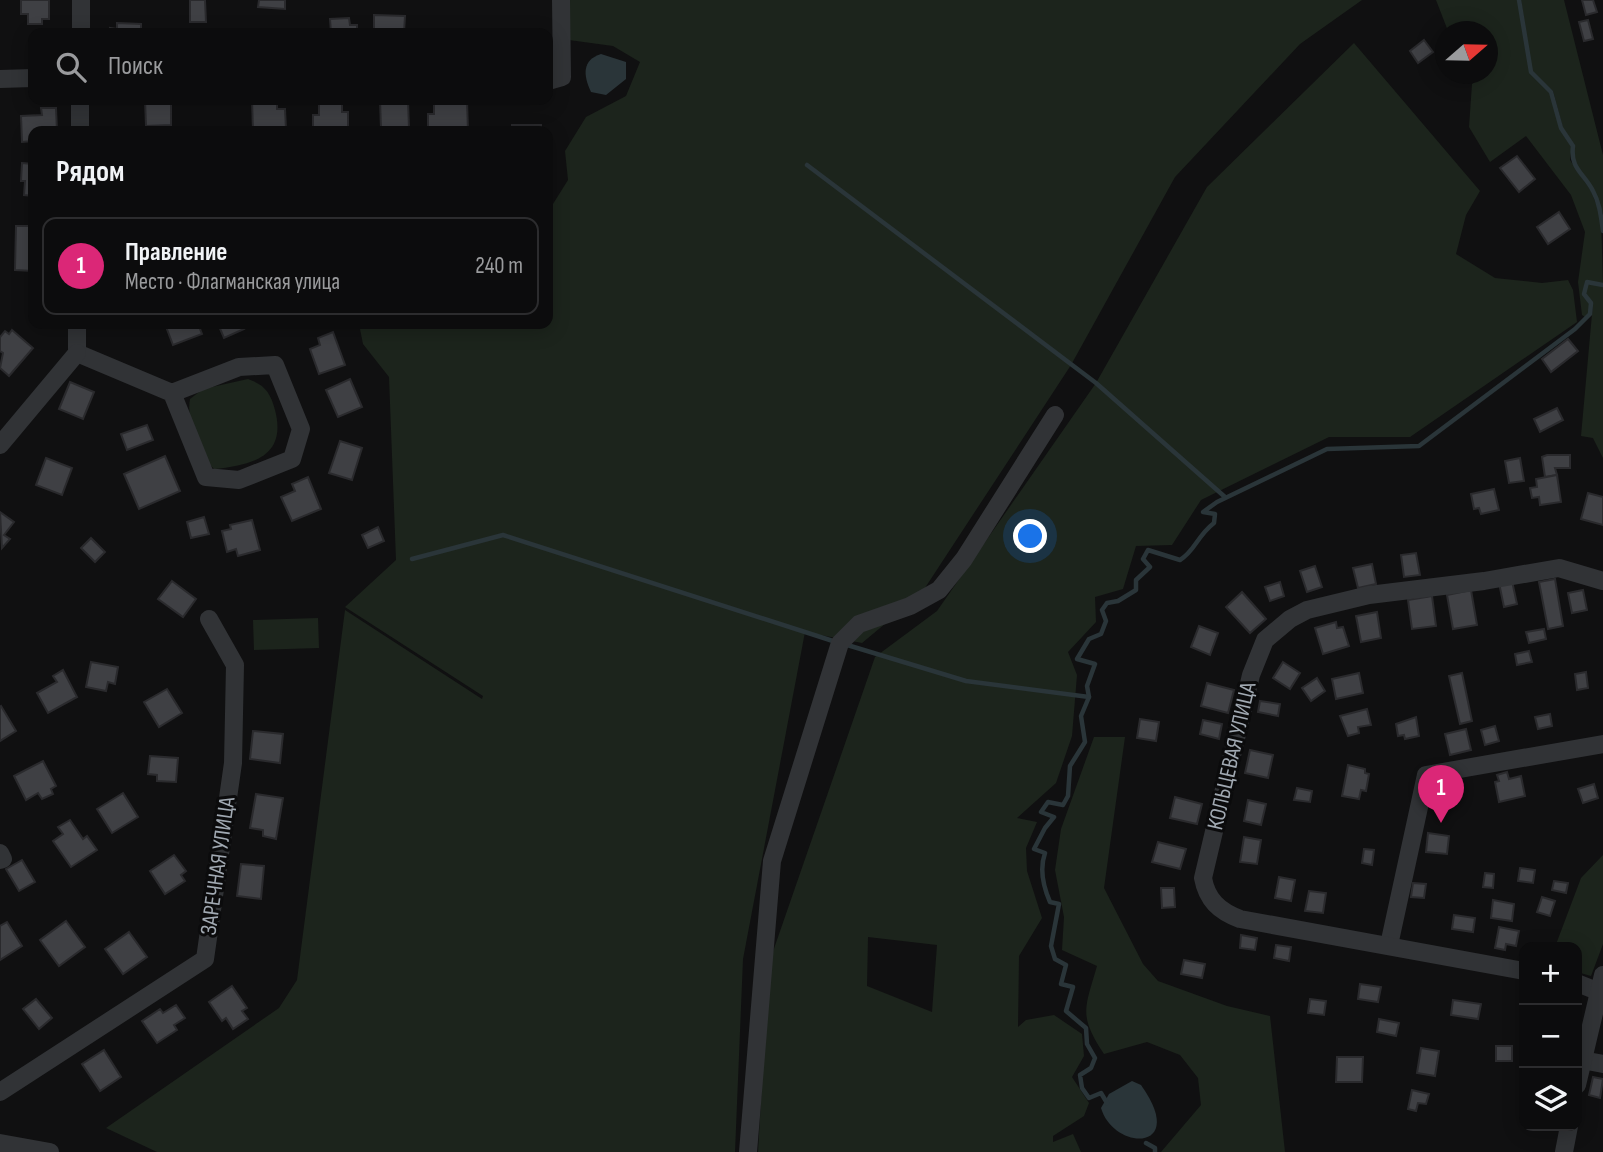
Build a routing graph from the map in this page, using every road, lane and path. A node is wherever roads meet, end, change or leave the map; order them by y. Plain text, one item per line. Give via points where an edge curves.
1 (81, 0) edge
2 (561, 0) edge
3 (81, 28) edge
4 (28, 78) edge
5 (0, 79) edge
6 (553, 80) edge
7 (80, 105) edge
8 (80, 126) edge
9 (77, 329) edge
10 (77, 354) junction
11 (172, 393) junction
12 (1055, 415) dead end
13 (0, 445) edge
14 (1603, 581) edge
15 (209, 619) dead end
16 (1603, 744) edge
17 (0, 853) edge
18 (0, 860) edge
19 (1389, 945) junction
20 (1519, 970) edge
21 (1582, 983) edge
22 (1600, 983) edge
23 (1582, 1060) joint
24 (1603, 1064) edge
25 (0, 1092) edge
26 (1568, 1131) edge
27 (0, 1143) edge
28 (50, 1152) edge
29 (748, 1152) edge
30 (1564, 1152) edge

1 - 3 street
2 - 6 street via 562,77
4 - 5 street
7 - 8 street
9 - 10 street
10 - 11 street
10 - 13 street
11 - 11 street via 239,367 275,365 301,429 292,459 239,480 206,477
12 - 29 street via 964,559 939,590 859,624 840,643 772,861
14 - 19 street, КОЛЬЦЕВАЯ УЛИЦА via 1559,568 1368,595 1307,610 1265,640 1251,675 1203,878 1205,890 1224,912 1240,919
15 - 25 street, ЗАРЕЧНАЯ УЛИЦА via 235,666 233,763 205,959
16 - 19 street via 1426,775
17 - 18 street
19 - 20 street, КОЛЬЦЕВАЯ УЛИЦА
21 - 22 street
22 - 23 street
23 - 24 street
26 - 30 street
27 - 28 street

